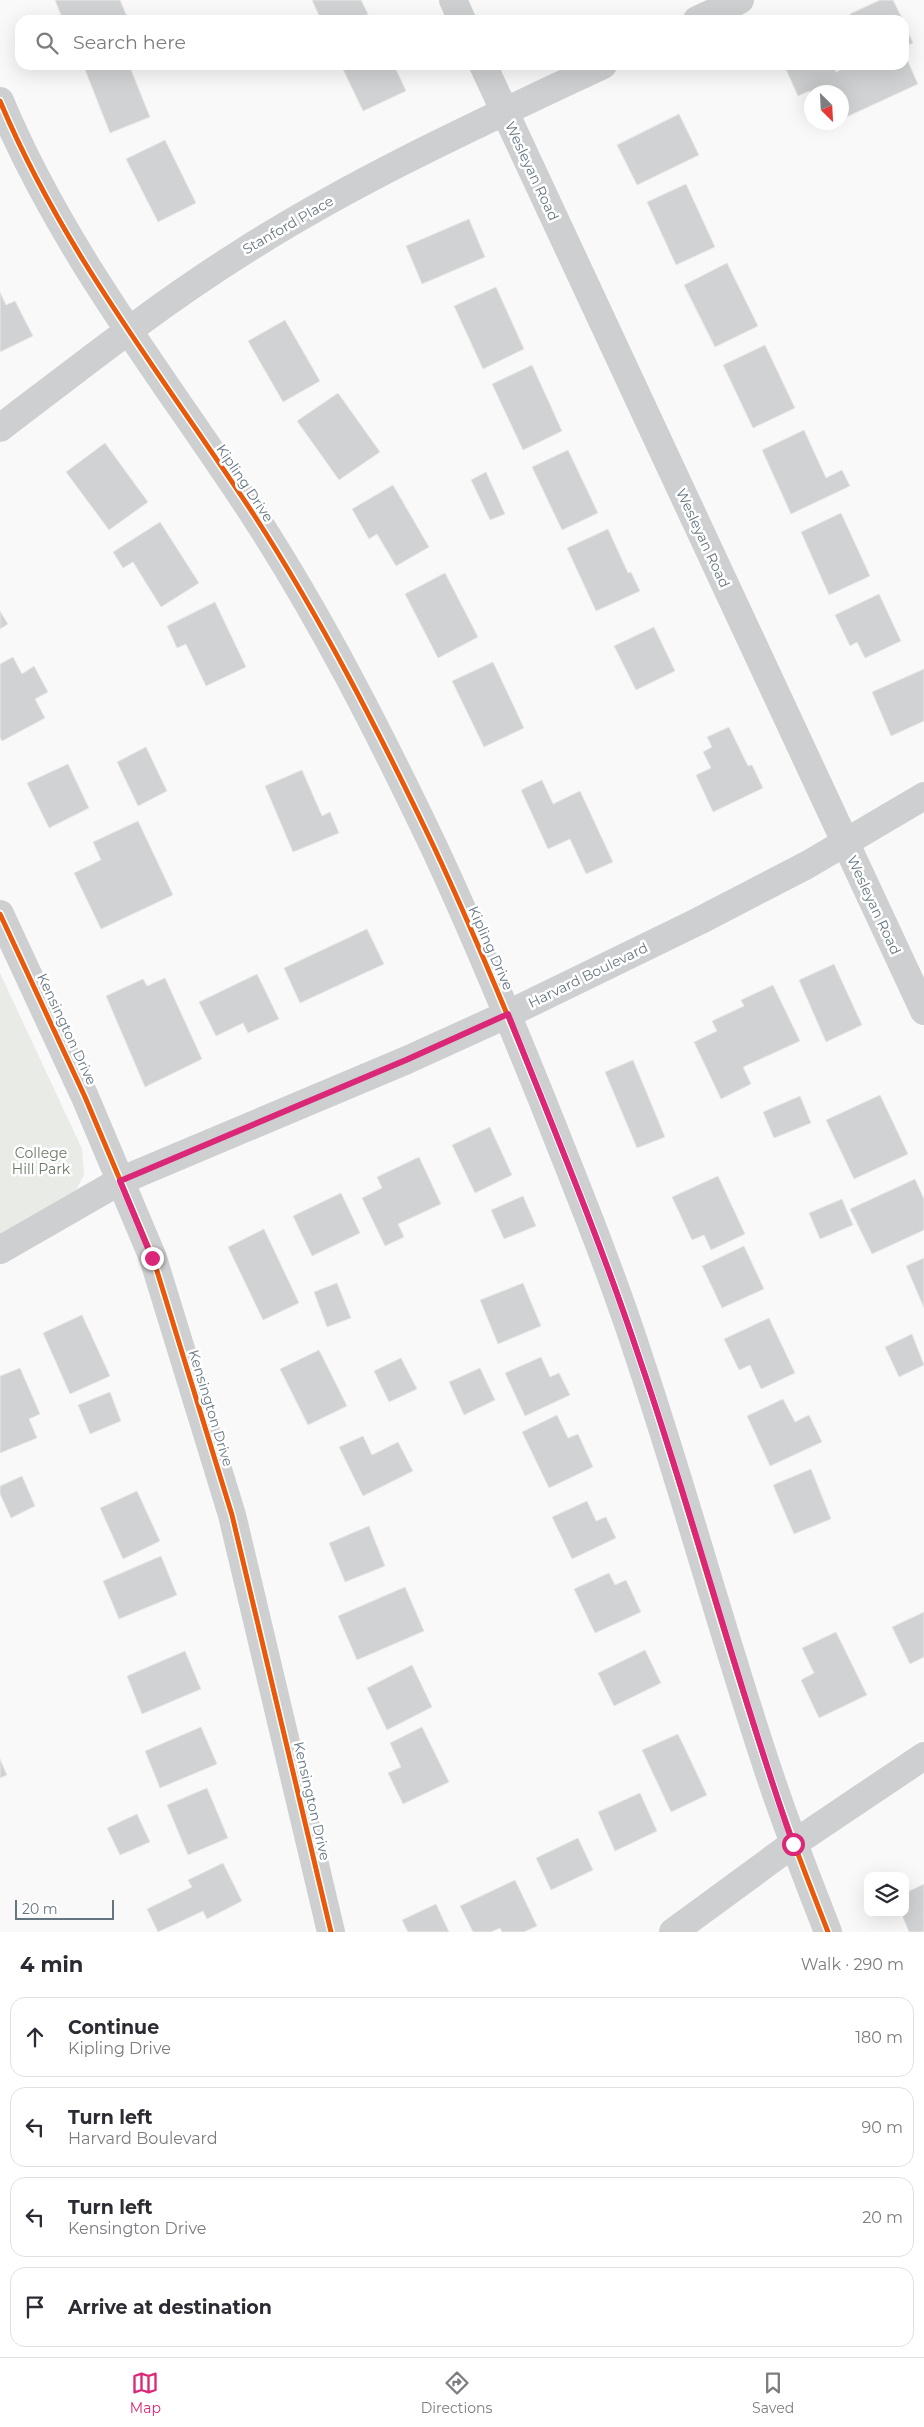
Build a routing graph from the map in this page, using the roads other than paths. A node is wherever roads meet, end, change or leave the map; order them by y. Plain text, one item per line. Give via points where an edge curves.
1 (453, 0) edge
2 (740, 0) edge
3 (460, 15) edge
4 (708, 15) edge
5 (485, 70) edge
6 (592, 70) edge
7 (0, 101) edge
8 (504, 112) junction
9 (129, 330) junction
10 (0, 428) edge
11 (924, 796) edge
12 (845, 842) junction
13 (0, 914) edge
14 (924, 1012) edge
15 (508, 1014) junction
16 (120, 1181) junction
17 (0, 1250) edge
18 (924, 1756) edge
19 (793, 1844) junction
20 (331, 1932) edge
21 (673, 1932) edge
22 (828, 1932) edge

1 - 3 street
2 - 4 street
5 - 8 street, Wesleyan Road
6 - 8 street, Stanford Place
7 - 9 street, Kipling Drive via 46,199 96,284
8 - 9 street, Stanford Place via 327,202 242,252
8 - 12 street, Wesleyan Road
9 - 10 street, Stanford Place
9 - 15 street, Kipling Drive via 255,517 338,659 436,850
11 - 12 street, Harvard Boulevard
12 - 14 street, Wesleyan Road
12 - 15 street, Harvard Boulevard via 699,921
13 - 16 street, Kensington Drive via 85,1096
15 - 16 street, Harvard Boulevard
15 - 19 street, Kipling Drive via 584,1204 641,1361
16 - 17 street, Harvard Boulevard
16 - 20 street, Kensington Drive via 152,1258 232,1515
18 - 19 street
19 - 21 street
19 - 22 street, Kipling Drive

